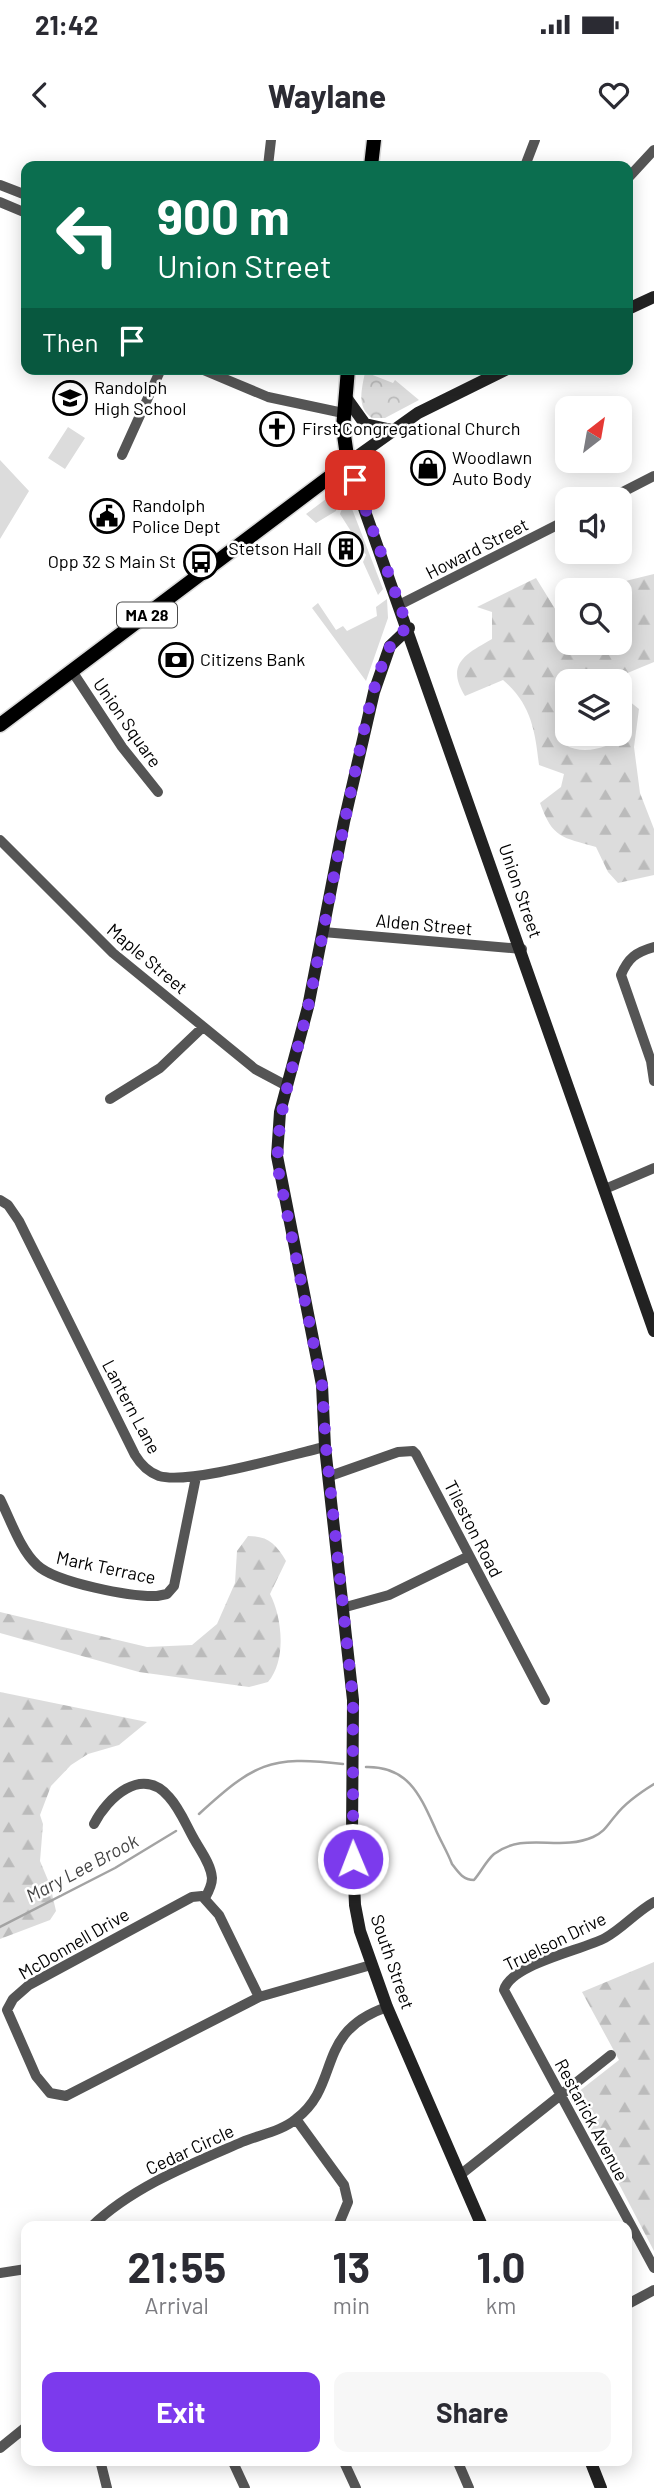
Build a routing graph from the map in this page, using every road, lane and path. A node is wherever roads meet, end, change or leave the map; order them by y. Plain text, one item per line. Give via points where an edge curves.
1 (271, 140) edge
2 (374, 140) edge
3 (535, 140) edge
4 (654, 150) edge
5 (269, 161) edge
6 (372, 161) edge
7 (528, 161) edge
8 (633, 173) edge
9 (0, 185) edge
10 (21, 193) edge
11 (0, 202) edge
12 (21, 211) edge
13 (654, 297) edge
14 (633, 307) edge
15 (158, 375) edge
16 (215, 375) edge
17 (347, 375) edge
18 (495, 375) edge
19 (345, 396) junction
20 (343, 413) junction
21 (393, 430) junction
22 (122, 455) dead end
23 (348, 463) junction
24 (654, 476) edge
25 (632, 487) edge
26 (555, 526) edge
27 (401, 604) junction
28 (408, 628) junction
29 (72, 671) junction
30 (0, 725) edge
31 (158, 792) dead end
32 (0, 839) edge
33 (323, 932) junction
34 (654, 947) edge
35 (522, 949) junction
36 (203, 1027) junction
37 (654, 1081) edge
38 (287, 1086) junction
39 (110, 1099) dead end
40 (654, 1168) edge
41 (605, 1189) junction
42 (0, 1200) edge
43 (652, 1316) edge
44 (654, 1331) edge
45 (326, 1447) junction
46 (330, 1476) junction
47 (196, 1477) junction
48 (0, 1499) edge
49 (469, 1556) junction
50 (342, 1608) junction
51 (545, 1700) dead end
52 (94, 1824) dead end
53 (205, 1898) junction
54 (654, 1902) edge
55 (371, 1965) junction
56 (505, 1986) joint
57 (259, 1997) junction
58 (387, 2007) junction
59 (611, 2055) dead end
60 (561, 2095) junction
61 (296, 2119) junction
62 (460, 2175) junction
63 (104, 2221) edge
64 (340, 2221) edge
65 (480, 2221) edge
66 (629, 2221) edge
67 (632, 2227) edge
68 (654, 2268) edge
69 (21, 2270) edge
70 (0, 2273) edge
71 (654, 2290) edge
72 (632, 2302) edge
73 (21, 2431) edge
74 (0, 2448) edge
75 (102, 2466) edge
76 (235, 2466) edge
77 (346, 2466) edge
78 (460, 2466) edge
79 (592, 2466) edge
80 (107, 2488) edge
81 (245, 2488) edge
82 (356, 2488) edge
83 (469, 2488) edge
84 (601, 2488) edge

1 - 5 street
2 - 6 main road
3 - 7 street
4 - 8 street
9 - 10 street
11 - 12 street
13 - 14 main road
15 - 22 street
16 - 20 street via 263,395
17 - 19 main road
18 - 21 main road
19 - 20 main road
19 - 21 main road via 365,424
20 - 23 main road
21 - 23 main road
23 - 27 main road, Union Street
23 - 29 main road, MA 28
24 - 25 street
26 - 27 street, Howard Street
27 - 28 main road, Union Street
28 - 33 main road, South Street via 387,651 374,692
28 - 35 main road, Union Street
29 - 30 main road, MA 28
29 - 31 street, Union Square
32 - 36 street, Maple Street via 104,945
33 - 35 street, Alden Street
33 - 38 main road, South Street
34 - 37 street via 627,960 621,975
35 - 41 main road, Union Street
36 - 38 street, Maple Street via 262,1074
36 - 39 street via 160,1068
38 - 45 main road, South Street via 278,1127 278,1169 322,1385
40 - 41 street
41 - 43 main road, Union Street
42 - 47 street, Lantern Lane via 19,1220 138,1460 159,1476
43 - 44 main road, Union Street
45 - 46 main road, South Street
45 - 47 street, Lantern Lane
46 - 49 street, Tileston Road via 413,1451
46 - 50 main road, South Street
47 - 48 street, Mark Terrace via 174,1586 158,1596 46,1572 23,1546
49 - 50 street via 389,1595
49 - 51 street, Tileston Road
50 - 55 main road, South Street via 353,1700 355,1905
52 - 53 street via 110,1798 123,1789 135,1785 159,1789 177,1808 208,1864 212,1880
53 - 57 street via 219,1915
53 - 57 street, McDonnell Drive via 192,1897 13,1998 7,2010 36,2076 50,2093 71,2095
54 - 56 street, Truelson Drive via 607,1937 550,1959
55 - 57 street, McDonnell Drive
55 - 58 main road, South Street
56 - 60 street, Restarick Avenue via 505,1994
58 - 61 street, Cedar Circle via 339,2039 313,2100
58 - 62 main road, South Street
59 - 60 street
60 - 62 street
60 - 66 street, Restarick Avenue
61 - 63 street, Cedar Circle via 129,2196
61 - 64 street via 344,2185 348,2202
62 - 65 main road, South Street
67 - 68 street, Restarick Avenue
69 - 70 street
71 - 72 street
73 - 74 street
75 - 80 street
76 - 81 street
77 - 82 street
78 - 83 street
79 - 84 main road

